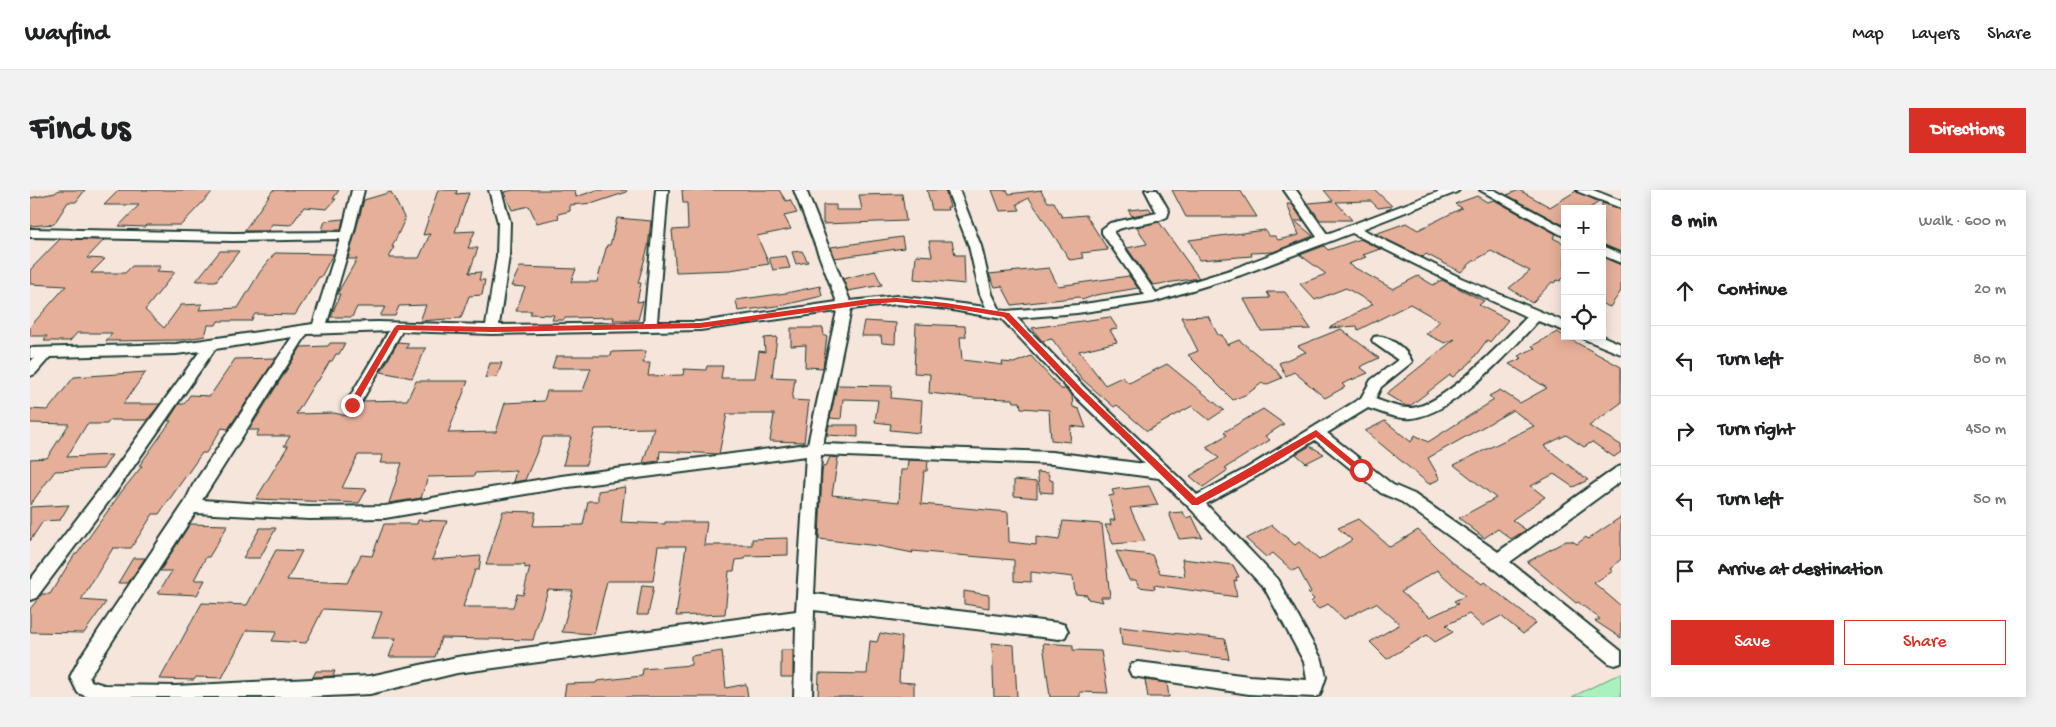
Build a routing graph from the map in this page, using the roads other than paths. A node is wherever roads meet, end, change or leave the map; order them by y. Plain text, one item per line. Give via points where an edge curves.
1 (358, 190) edge
2 (495, 190) edge
3 (662, 190) edge
4 (800, 190) edge
5 (953, 190) edge
6 (1151, 190) edge
7 (1290, 190) edge
8 (1453, 190) edge
9 (1486, 190) edge
10 (1583, 190) edge
11 (1621, 205) edge
12 (1352, 228) junction
13 (1561, 231) edge
14 (30, 232) edge
15 (347, 235) junction
16 (1325, 240) junction
17 (1606, 252) edge
18 (1621, 259) edge
19 (1153, 298) junction
20 (845, 305) junction
21 (1001, 314) junction
22 (1536, 316) junction
23 (1561, 325) edge
24 (320, 328) junction
25 (397, 328) junction
26 (650, 328) junction
27 (302, 330) junction
28 (492, 330) junction
29 (1379, 340) dead end
30 (1599, 340) edge
31 (211, 345) junction
32 (1621, 349) edge
33 (47, 352) junction
34 (30, 353) edge
35 (30, 370) edge
36 (1366, 402) junction
37 (352, 405) dead end
38 (1316, 433) junction
39 (814, 450) junction
40 (1621, 472) edge
41 (1165, 473) junction
42 (1195, 503) junction
43 (191, 506) junction
44 (1498, 562) junction
45 (30, 593) edge
46 (805, 610) junction
47 (1059, 631) dead end
48 (1615, 657) dead end
49 (1138, 670) dead end
50 (368, 691) edge
51 (175, 696) edge
52 (803, 697) edge

1 - 15 street
2 - 28 street via 504,222 503,256
3 - 26 street
4 - 20 street
5 - 21 street via 976,246 986,294
6 - 19 street via 1163,215 1154,220 1115,224 1108,233
7 - 16 street
8 - 12 street
9 - 13 street
10 - 11 street
12 - 16 street
12 - 22 street
14 - 15 street via 234,237
15 - 24 street
16 - 19 street
17 - 18 street
19 - 21 street via 1077,309
20 - 21 street via 897,300
20 - 26 street via 700,326
20 - 39 street
21 - 41 street
22 - 23 street
22 - 36 street via 1479,373 1427,410 1401,412
24 - 25 street
24 - 27 street
25 - 28 street
25 - 37 street
26 - 28 street
27 - 31 street
27 - 43 street
29 - 36 street via 1404,356 1405,362 1376,384
30 - 32 street
31 - 33 street via 140,351
31 - 45 street via 112,485
33 - 34 street
33 - 35 street
36 - 38 street
38 - 42 street
38 - 44 street via 1387,489 1408,498
39 - 41 street via 1052,458
39 - 43 street via 561,482 385,512 309,513
39 - 46 street
40 - 44 street via 1594,495 1513,548
41 - 42 street
42 - 49 street via 1271,584 1313,660 1317,677 1313,689 1249,685
43 - 51 street via 79,677 85,687 104,694
44 - 48 street
46 - 47 street
46 - 50 street via 457,665
46 - 52 street
50 - 51 street

